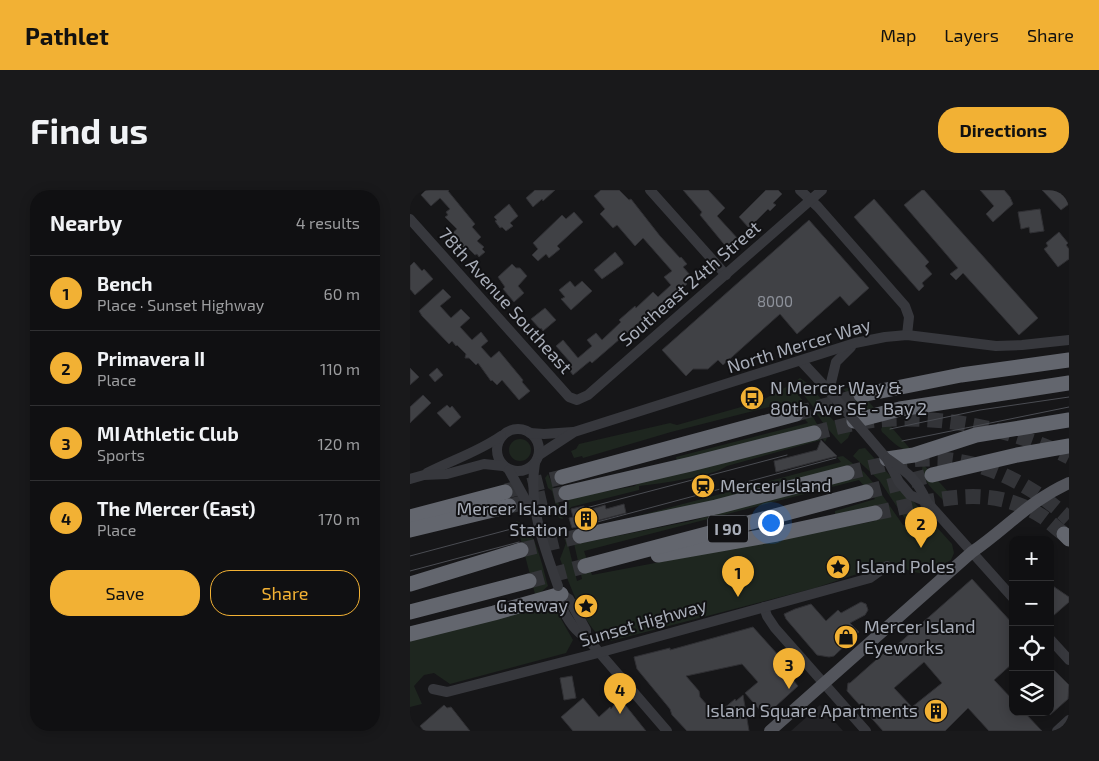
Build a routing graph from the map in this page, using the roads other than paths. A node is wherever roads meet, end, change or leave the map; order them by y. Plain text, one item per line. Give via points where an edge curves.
1 (650, 190) edge
2 (800, 190) edge
3 (822, 190) edge
4 (810, 201) junction
5 (410, 219) edge
6 (726, 275) junction
7 (907, 335) junction
8 (1069, 340) edge
9 (856, 343) junction
10 (1069, 360) edge
11 (801, 361) junction
12 (1069, 383) edge
13 (829, 391) junction
14 (862, 395) tunnel mouth
15 (577, 400) joint
16 (796, 414) tunnel mouth
17 (1069, 420) edge
18 (854, 421) junction
19 (530, 432) junction
20 (574, 432) junction
21 (814, 433) tunnel mouth
22 (504, 434) junction
23 (1069, 446) edge
24 (887, 458) junction
25 (537, 459) junction
26 (506, 468) junction
27 (847, 473) tunnel mouth
28 (424, 475) junction
29 (932, 476) tunnel mouth
30 (562, 477) tunnel mouth
31 (410, 479) edge
32 (1069, 484) edge
33 (866, 492) tunnel mouth
34 (566, 493) tunnel mouth
35 (535, 509) junction
36 (875, 513) tunnel mouth
37 (410, 517) edge
38 (410, 530) edge
39 (580, 536) tunnel mouth
40 (521, 550) tunnel mouth
41 (972, 552) junction
42 (887, 566) dead end
43 (529, 581) tunnel mouth
44 (410, 584) edge
45 (559, 590) junction
46 (1009, 594) edge
47 (764, 607) junction
48 (410, 612) edge
49 (410, 634) edge
50 (1054, 643) edge
51 (598, 653) junction
52 (1069, 660) edge
53 (824, 684) junction
54 (433, 690) dead end
55 (1069, 720) edge
56 (667, 731) edge
57 (770, 731) edge
58 (866, 731) edge
59 (1057, 731) edge

1 - 6 street
2 - 4 street
3 - 4 street, Southeast 24th Street
4 - 6 street, Southeast 24th Street
4 - 7 street via 906,306 909,317
5 - 15 street, 78th Avenue Southeast via 569,397
6 - 15 street, Southeast 24th Street via 588,395
7 - 8 street, North Mercer Way via 996,346
7 - 9 street, North Mercer Way
9 - 11 street, North Mercer Way
9 - 13 street via 836,362
10 - 14 highway
11 - 13 street
11 - 20 street, North Mercer Way
12 - 18 highway via 900,409
13 - 18 street, bridge
16 - 30 highway
17 - 24 highway via 976,434 914,455
18 - 24 street, bridge
19 - 20 street, North Mercer Way
19 - 22 street via 517,429
19 - 25 street via 539,444
20 - 25 street, North Mercer Way
21 - 34 highway
22 - 26 street via 496,453
22 - 28 street via 485,447
23 - 29 highway
24 - 41 street, bridge via 910,495 927,502
25 - 26 street via 523,472
25 - 35 street, bridge via 533,475
26 - 28 street via 484,464 447,474
26 - 35 street, bridge
27 - 39 highway via 716,507
28 - 31 street
32 - 41 main road via 1038,500
33 - 36 highway, I 90 via 587,566 685,552
35 - 45 street, bridge
37 - 38 highway via 507,499
40 - 44 highway
41 - 46 street
41 - 53 main road
42 - 47 street, Sunset Highway via 870,578
43 - 48 highway
45 - 49 highway via 508,609
45 - 51 street via 569,599 586,630 586,637
47 - 51 street, Sunset Highway
47 - 53 street via 774,628
50 - 52 street
51 - 54 street, Sunset Highway via 447,692
51 - 56 street
53 - 57 main road
53 - 58 street
55 - 59 street

